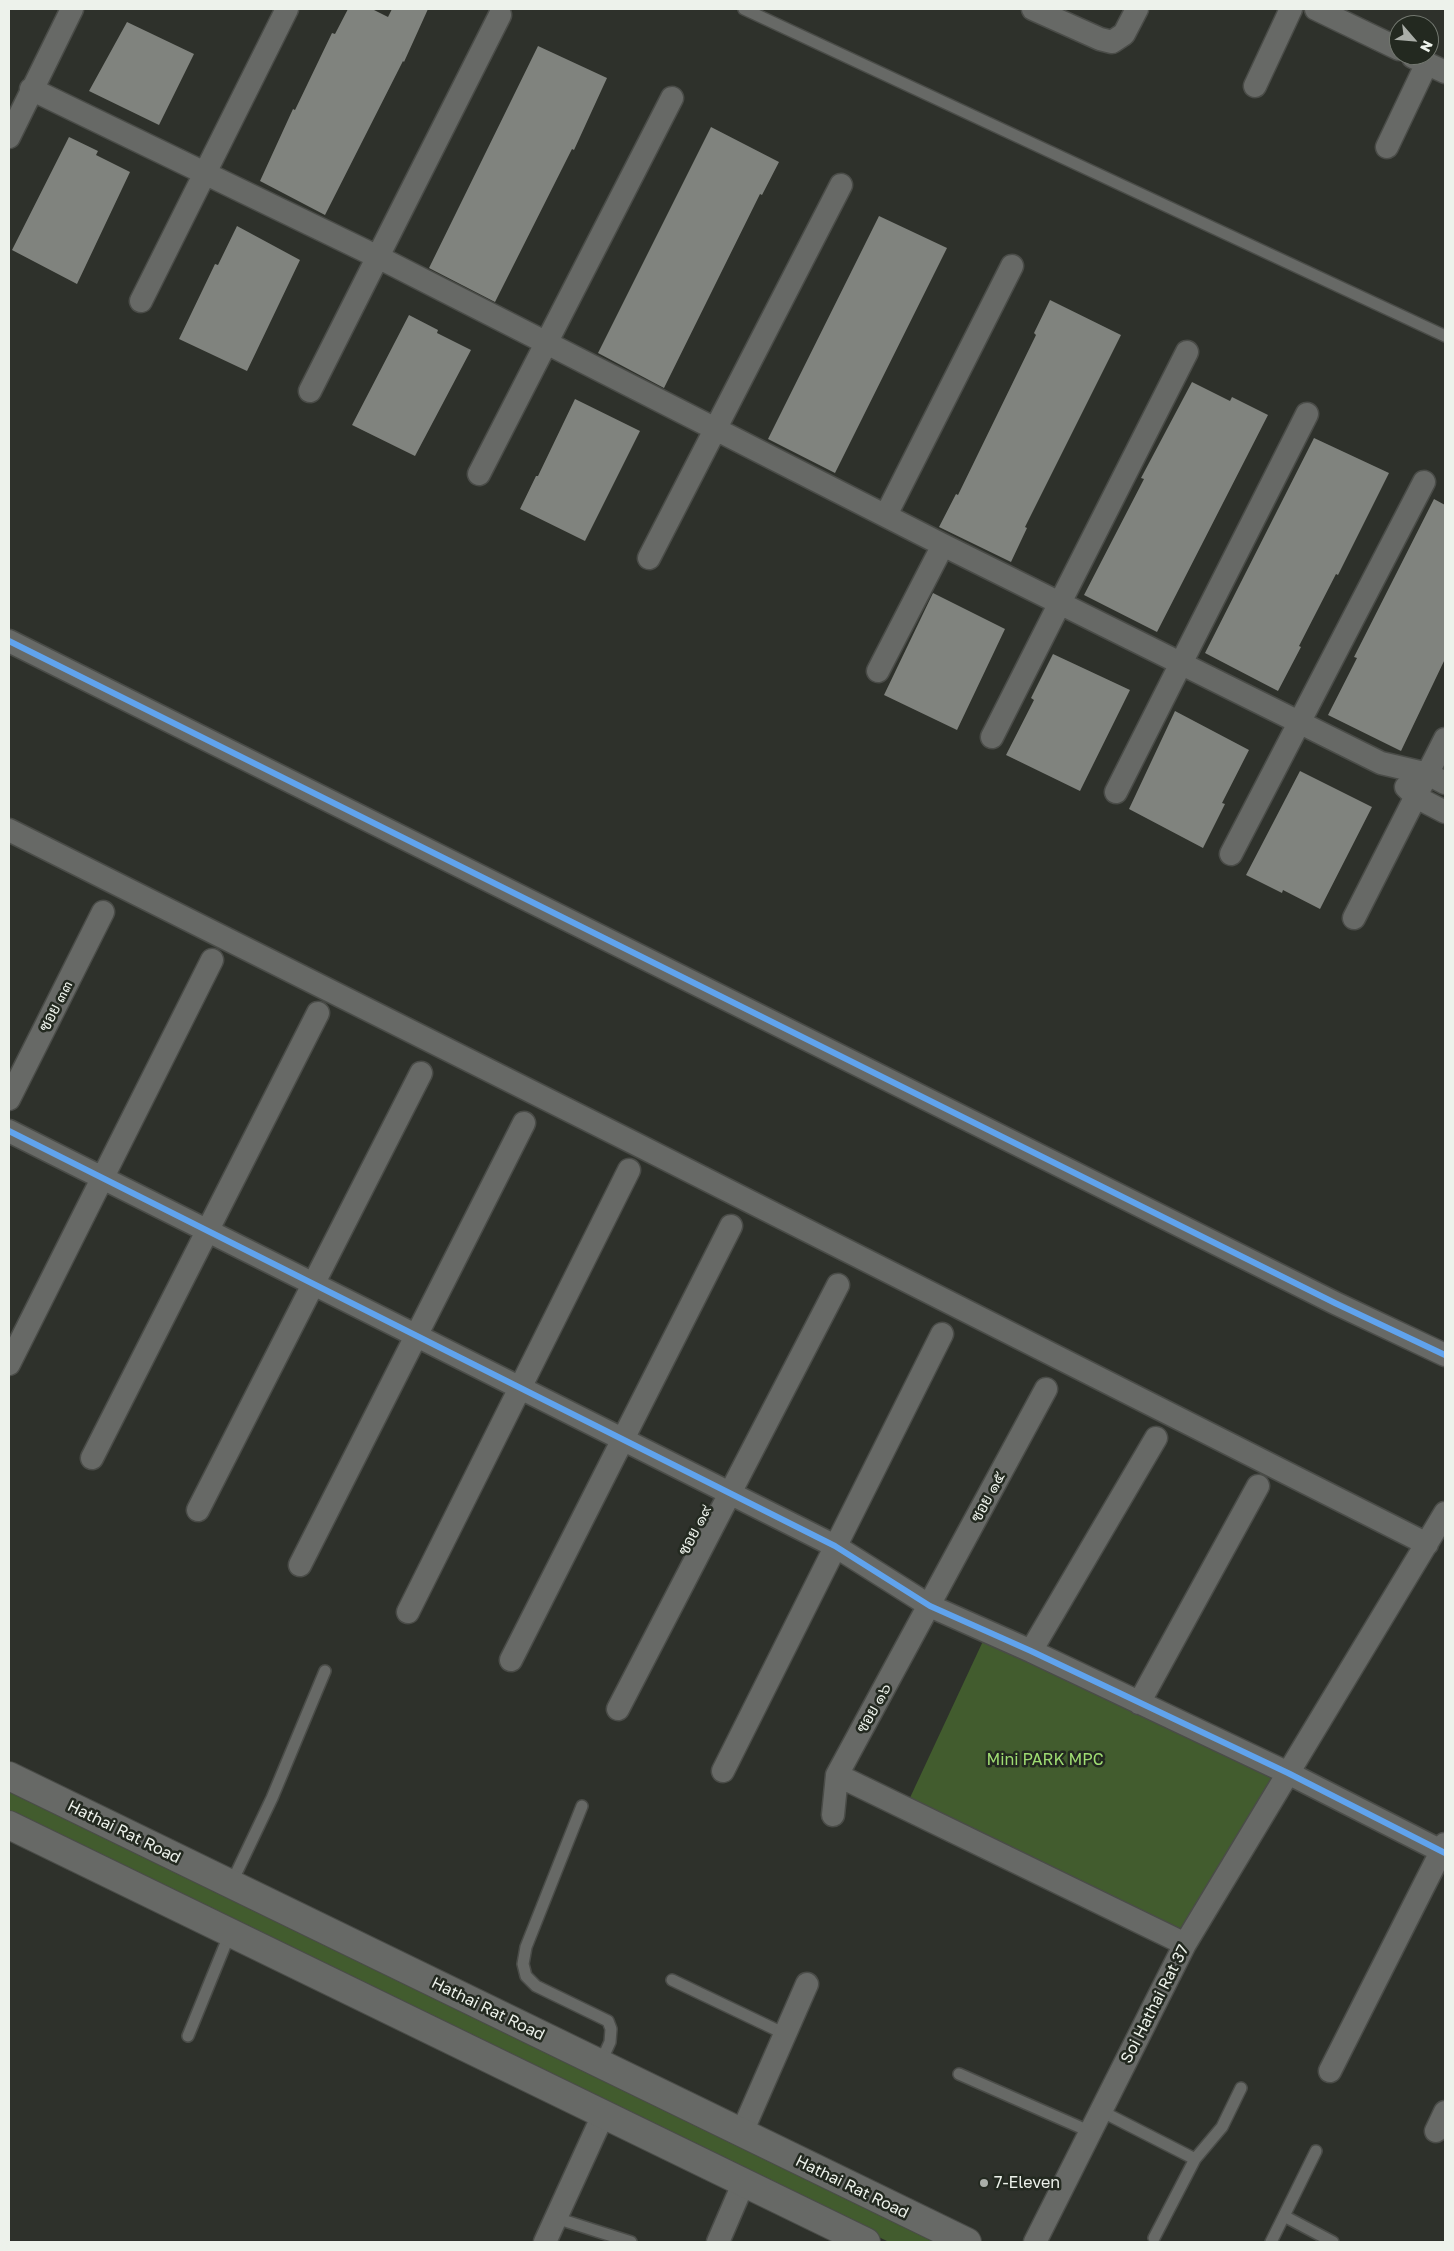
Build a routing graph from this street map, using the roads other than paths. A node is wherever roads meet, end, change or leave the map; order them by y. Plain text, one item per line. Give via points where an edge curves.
1 (72, 9) edge
2 (287, 9) edge
3 (744, 9) edge
4 (1034, 9) edge
5 (1137, 9) edge
6 (1292, 9) edge
7 (1316, 9) edge
8 (500, 15) dead end
9 (1389, 45) edge
10 (1428, 65) edge
11 (1255, 86) dead end
12 (32, 89) junction
13 (672, 98) dead end
14 (9, 137) edge
15 (1387, 147) dead end
16 (205, 172) junction
17 (841, 185) dead end
18 (378, 257) junction
19 (1012, 266) dead end
20 (141, 301) dead end
21 (1445, 336) edge
22 (547, 344) junction
23 (1187, 352) dead end
24 (310, 390) dead end
25 (1308, 414) dead end
26 (716, 428) junction
27 (479, 474) dead end
28 (1424, 482) dead end
29 (886, 515) junction
30 (943, 545) junction
31 (649, 558) dead end
32 (1058, 603) junction
33 (9, 641) edge
34 (1181, 663) junction
35 (878, 671) dead end
36 (1300, 723) junction
37 (992, 736) dead end
38 (1445, 739) edge
39 (1381, 764) junction
40 (1436, 778) edge
41 (1116, 792) dead end
42 (1416, 797) junction
43 (1445, 812) edge
44 (9, 830) edge
45 (1231, 854) dead end
46 (103, 912) dead end
47 (1354, 918) dead end
48 (212, 960) dead end
49 (318, 1013) dead end
50 (421, 1073) dead end
51 (9, 1099) edge
52 (524, 1122) dead end
53 (9, 1131) edge
54 (629, 1170) dead end
55 (101, 1177) junction
56 (731, 1226) dead end
57 (206, 1230) junction
58 (312, 1284) junction
59 (838, 1285) dead end
60 (942, 1334) dead end
61 (416, 1335) junction
62 (1445, 1355) edge
63 (9, 1364) edge
64 (519, 1387) junction
65 (1046, 1389) dead end
66 (1156, 1438) dead end
67 (623, 1439) junction
68 (92, 1458) dead end
69 (1258, 1486) dead end
70 (729, 1493) junction
71 (198, 1510) dead end
72 (1445, 1513) edge
73 (1427, 1544) junction
74 (835, 1546) junction
75 (300, 1565) dead end
76 (930, 1606) junction
77 (408, 1612) dead end
78 (1031, 1651) junction
79 (511, 1660) dead end
80 (325, 1671) dead end
81 (1139, 1703) junction
82 (618, 1709) dead end
83 (723, 1771) dead end
84 (1288, 1773) junction
85 (837, 1775) junction
86 (9, 1776) edge
87 (582, 1806) dead end
88 (833, 1815) dead end
89 (9, 1825) edge
90 (1444, 1850) edge
91 (231, 1884) junction
92 (230, 1933) junction
93 (1185, 1944) junction
94 (672, 1980) dead end
95 (806, 1984) dead end
96 (785, 2034) junction
97 (188, 2036) dead end
98 (600, 2064) junction
99 (1330, 2071) dead end
100 (960, 2074) dead end
101 (1242, 2088) dead end
102 (1102, 2111) junction
103 (603, 2115) junction
104 (742, 2132) junction
105 (1090, 2132) junction
106 (1316, 2151) dead end
107 (1195, 2159) junction
108 (743, 2184) junction
109 (1284, 2216) junction
110 (556, 2218) junction
111 (1154, 2238) dead end
112 (545, 2242) edge
113 (631, 2242) edge
114 (718, 2242) edge
115 (866, 2242) edge
116 (967, 2242) edge
117 (1035, 2242) edge
118 (1271, 2242) edge
119 (1333, 2242) edge

1 - 12 street
2 - 16 street
3 - 21 lane
4 - 5 street via 1112,42 1124,34
6 - 11 street
7 - 9 street
8 - 18 street
10 - 15 street
12 - 14 street
12 - 16 street
13 - 22 street
16 - 18 street
16 - 20 street
17 - 26 street
18 - 22 street
18 - 24 street
19 - 29 street
22 - 26 street
22 - 27 street
23 - 32 street
25 - 34 street
26 - 29 street
26 - 31 street
28 - 36 street
29 - 30 street
30 - 32 street
30 - 35 street
32 - 34 street
32 - 37 street
33 - 62 street
34 - 36 street
34 - 41 street
36 - 39 street
36 - 45 street
38 - 40 street
39 - 40 street
39 - 42 street
40 - 42 street
42 - 43 street
42 - 47 street
44 - 73 street
46 - 51 street, ซอย ๓๓
48 - 55 street
49 - 57 street
50 - 58 street
52 - 61 street
53 - 55 street
54 - 64 street
55 - 57 street
55 - 63 street
56 - 67 street
57 - 58 street
57 - 68 street
58 - 61 street
58 - 71 street
59 - 70 street, ซอย ๑๙
60 - 74 street
61 - 64 street
61 - 75 street
64 - 67 street
64 - 77 street
65 - 76 street, ซอย ๑๕
66 - 78 street
67 - 70 street
67 - 79 street
69 - 81 street
70 - 74 street
70 - 82 street, ซอย ๑๙
72 - 73 street, Soi Hathai Rat 37
73 - 84 street, Soi Hathai Rat 37
74 - 76 street
74 - 83 street
76 - 78 street
76 - 85 street, ซอย ๑๖
78 - 81 street
80 - 91 lane via 272,1798
81 - 84 street
84 - 90 street
84 - 93 street, Soi Hathai Rat 37
85 - 88 street, ซอย ๑๖
85 - 93 street
86 - 91 main road, Hathai Rat Road
87 - 98 lane via 526,1947 523,1964 526,1976 536,1986 608,2021 610,2042
89 - 92 main road
90 - 99 street
91 - 98 main road, Hathai Rat Road
92 - 97 lane
92 - 103 main road
93 - 102 street, Soi Hathai Rat 37
94 - 96 lane
95 - 96 street
96 - 104 street
98 - 104 main road, Hathai Rat Road
100 - 105 lane
101 - 107 lane via 1222,2127
102 - 105 street, Soi Hathai Rat 37
102 - 107 lane
103 - 108 main road
103 - 110 street
104 - 116 main road, Hathai Rat Road
105 - 117 street, Soi Hathai Rat 37
106 - 109 lane
107 - 111 lane
108 - 114 street
108 - 115 main road
109 - 118 lane
109 - 119 lane
110 - 112 street
110 - 113 lane

